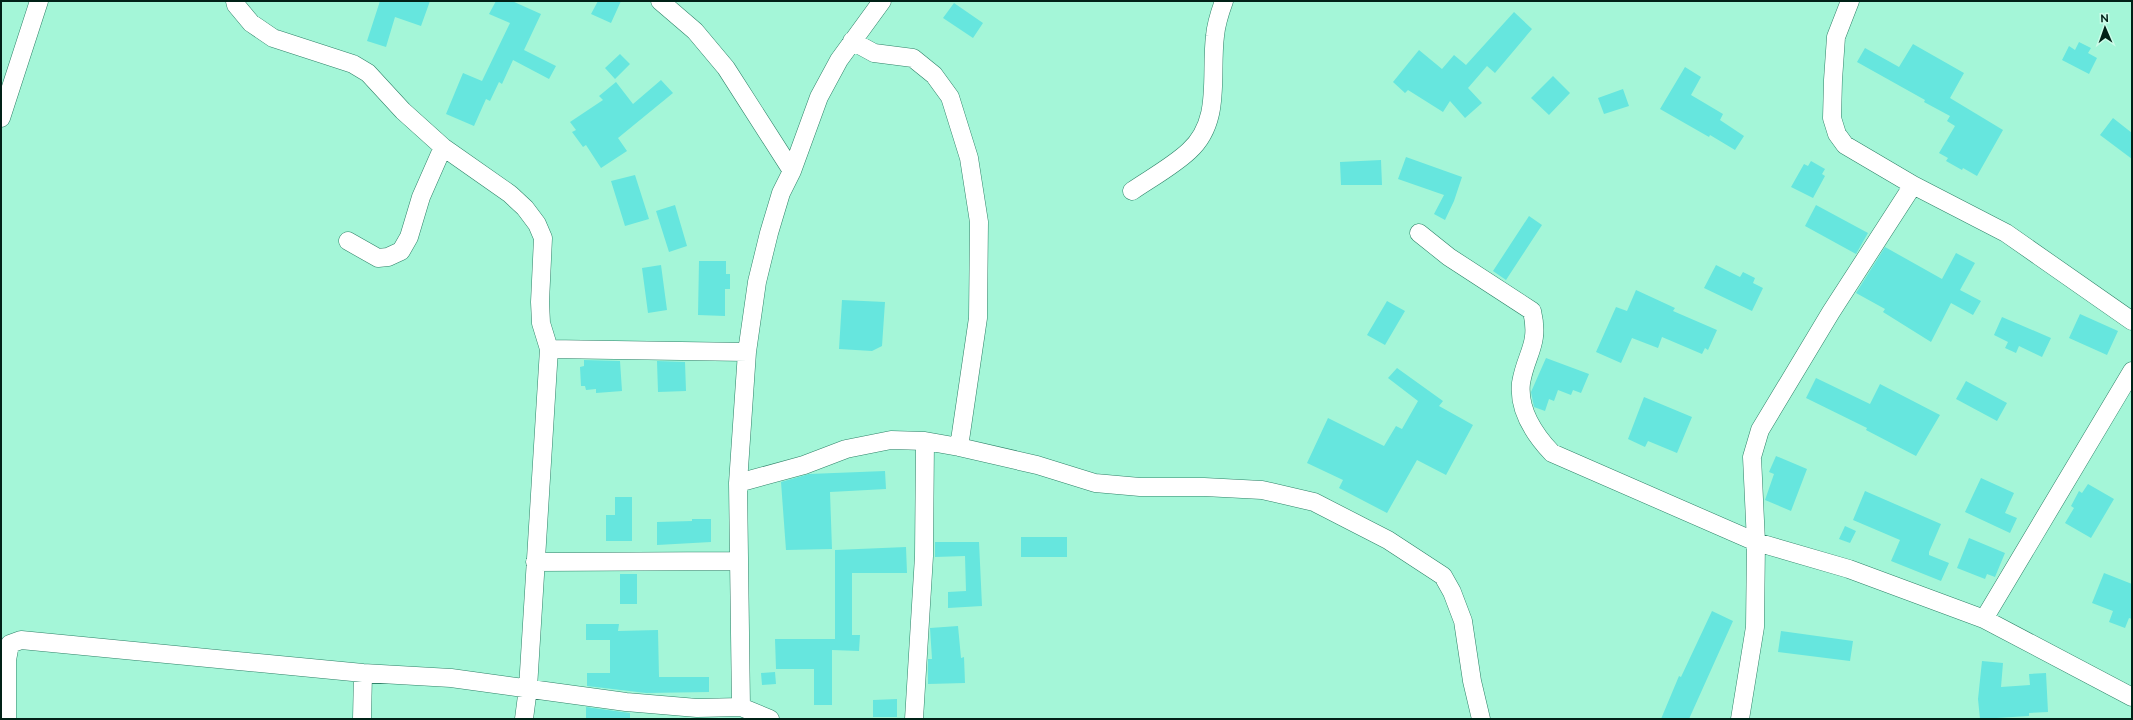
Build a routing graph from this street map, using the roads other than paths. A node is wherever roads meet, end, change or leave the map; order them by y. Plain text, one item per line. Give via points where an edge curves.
1 (38, 1) edge
2 (235, 1) edge
3 (660, 1) edge
4 (882, 1) edge
5 (1224, 1) edge
6 (1850, 1) edge
7 (852, 41) junction
8 (1, 118) edge
9 (443, 147) junction
10 (792, 171) junction
11 (1913, 185) junction
12 (1132, 191) dead end
13 (1419, 233) dead end
14 (348, 241) dead end
15 (2132, 321) edge
16 (549, 349) junction
17 (747, 352) junction
18 (2132, 371) edge
19 (925, 441) junction
20 (959, 447) junction
21 (738, 483) junction
22 (1756, 542) junction
23 (739, 561) junction
24 (534, 562) junction
25 (1984, 619) junction
26 (364, 673) junction
27 (528, 688) junction
28 (2132, 697) edge
29 (741, 708) junction
30 (7, 719) edge
31 (362, 719) edge
32 (524, 719) edge
33 (770, 719) edge
34 (914, 719) edge
35 (1481, 719) edge
36 (1740, 719) edge

1 - 8 street
2 - 9 street via 251,23 273,38 353,64 368,72 403,111
3 - 10 street via 695,31 726,68
4 - 7 street
5 - 12 street via 1215,36 1214,97 1206,130 1190,151
6 - 11 street via 1836,37 1832,118 1837,134 1845,146
7 - 10 street via 819,97
7 - 20 street via 874,53 913,58 934,75 950,97 969,158 979,222 978,318
9 - 14 street via 421,197 409,237 401,251 378,258
9 - 16 street via 510,194 538,224 543,238 541,324
10 - 17 street via 781,193 769,233 757,282
11 - 15 street via 2006,233
11 - 22 street via 1831,312 1760,430 1752,457
13 - 22 street via 1449,257 1532,312 1535,337 1521,382 1521,399 1538,438 1552,453
16 - 17 street
16 - 24 street
17 - 21 street
18 - 25 street
19 - 20 street
19 - 21 street via 891,440 846,449 804,465
19 - 34 street via 924,556
20 - 35 street via 1037,465 1095,483 1140,487 1262,490 1314,502 1350,519 1443,576 1463,621
21 - 23 street
22 - 25 street via 1849,569
22 - 36 street via 1755,627
23 - 24 street
23 - 29 street
24 - 27 street
25 - 28 street
26 - 27 street via 451,678
26 - 30 street via 21,640 10,644 7,660
26 - 31 street
27 - 29 street via 626,702
27 - 32 street
29 - 33 street

